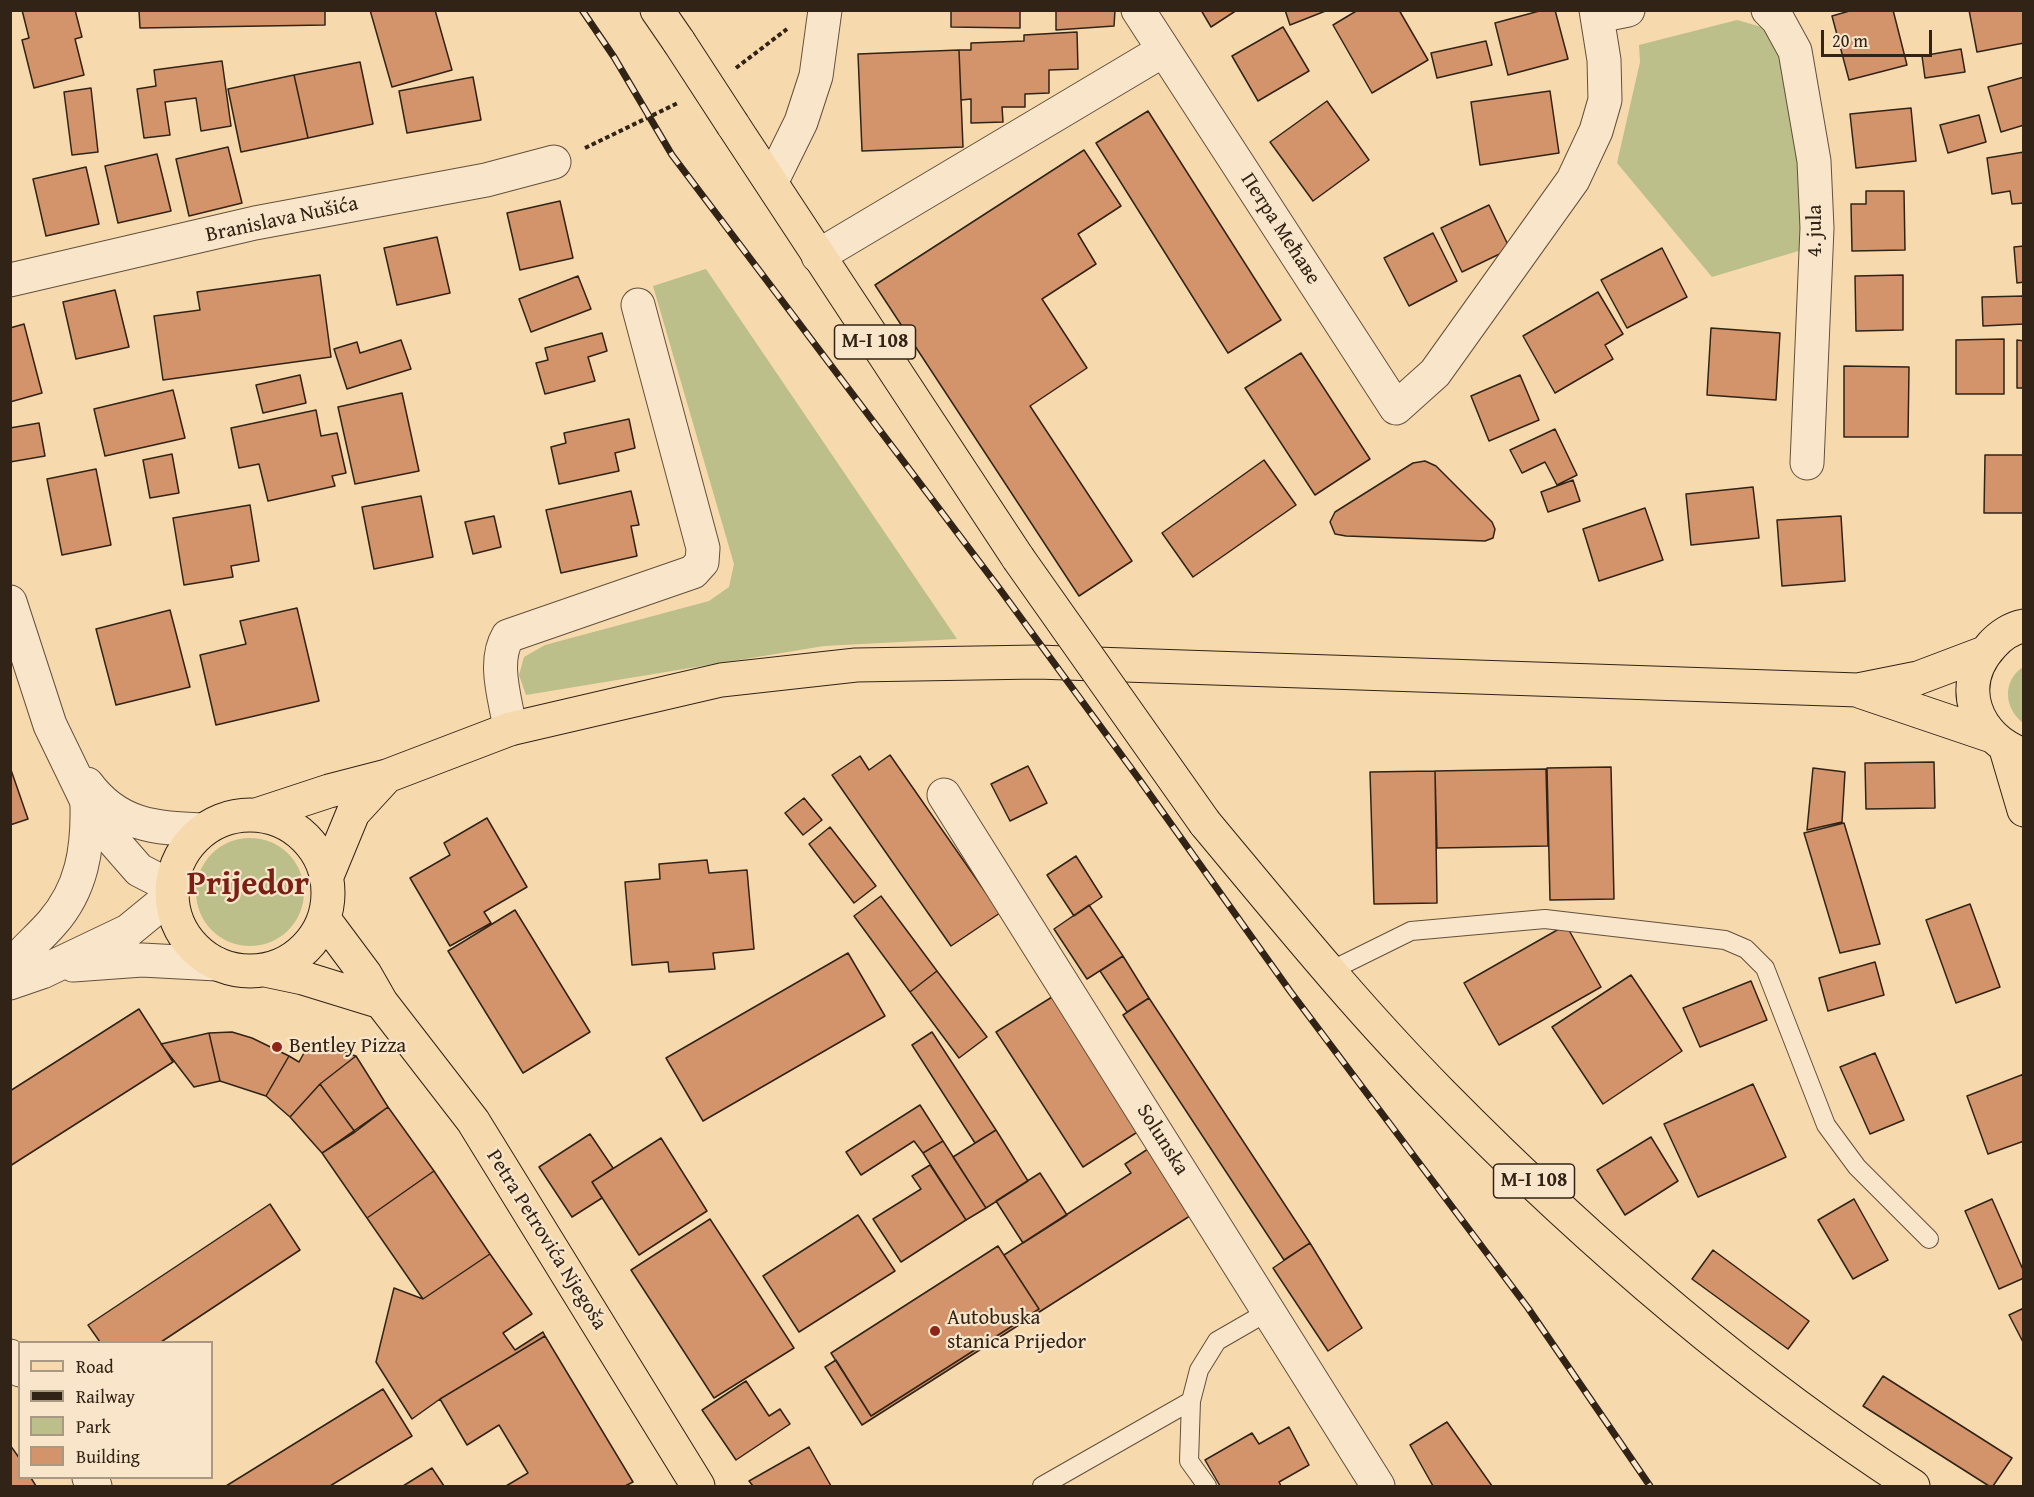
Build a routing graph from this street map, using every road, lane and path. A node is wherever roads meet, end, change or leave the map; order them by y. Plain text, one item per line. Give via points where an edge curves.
1 (657, 10) edge
2 (825, 10) edge
3 (1138, 10) edge
4 (1768, 10) edge
5 (1607, 12) edge
6 (1164, 50) junction
7 (554, 162) dead end
8 (772, 181) junction
9 (818, 256) junction
10 (10, 280) edge
11 (638, 305) dead end
12 (1806, 463) dead end
13 (10, 602) edge
14 (2022, 625) edge
15 (1984, 653) junction
16 (1858, 690) junction
17 (510, 729) junction
18 (2006, 746) edge
19 (70, 764) junction
20 (387, 776) junction
21 (944, 795) dead end
22 (87, 805) junction
23 (2024, 810) edge
24 (256, 815) junction
25 (203, 830) junction
26 (327, 876) junction
27 (172, 891) junction
28 (324, 919) junction
29 (217, 964) junction
30 (26, 970) edge
31 (265, 970) junction
32 (1330, 971) junction
33 (10, 982) edge
34 (381, 1002) junction
35 (1929, 1239) dead end
36 (1269, 1311) junction
37 (1191, 1401) junction
38 (698, 1486) edge
39 (1042, 1486) edge
40 (1207, 1486) edge
41 (1378, 1486) edge
42 (1913, 1486) edge

1 - 8 main road, M-I 108, bridge
2 - 8 street via 816,76 801,122
3 - 6 street, Петра Мећаве
4 - 12 street, 4. jula via 1795,51 1814,161 1817,228
5 - 6 street, Петра Мећаве via 1605,100 1596,131 1573,180 1435,373 1396,408
6 - 9 street
7 - 10 street, Branislava Nušića via 486,180 255,223
8 - 9 main road, M-I 108
9 - 32 main road, M-I 108, bridge via 1018,558 1204,822
11 - 17 street via 703,548 702,562 693,572 508,636 499,659
13 - 19 street via 50,725
14 - 15 main road via 1999,638
15 - 16 main road via 1918,678
15 - 18 main road via 1975,674 1973,695 1978,717
16 - 17 main road via 1037,662 856,664 721,680
16 - 18 main road
17 - 20 main road
18 - 23 main road
19 - 22 street
19 - 25 street via 104,804 118,814 157,828
20 - 24 main road via 329,790
20 - 26 main road via 353,813
21 - 36 street, Solunska
22 - 27 street via 110,840 139,870
22 - 30 street via 88,837 77,885 62,910 23,951
24 - 25 main road via 227,818
24 - 26 main road via 293,827 317,852
25 - 27 main road via 180,859
26 - 28 main road via 329,894
27 - 29 main road via 177,922 186,937 203,956
27 - 30 street via 128,931
28 - 31 main road via 304,950
28 - 34 main road, Petra Petrovića Njegoša
29 - 30 street via 142,960
29 - 31 main road via 235,970
30 - 33 street
31 - 34 main road
32 - 35 lane via 1411,931 1545,919 1725,940 1746,949 1765,968 1826,1125 1857,1167
32 - 42 main road, M-I 108 via 1439,1091 1641,1280 1744,1367
34 - 38 main road, Petra Petrovića Njegoša via 473,1121
36 - 37 lane via 1217,1341 1199,1370
36 - 41 street, Solunska
37 - 39 lane
37 - 40 lane via 1189,1461

